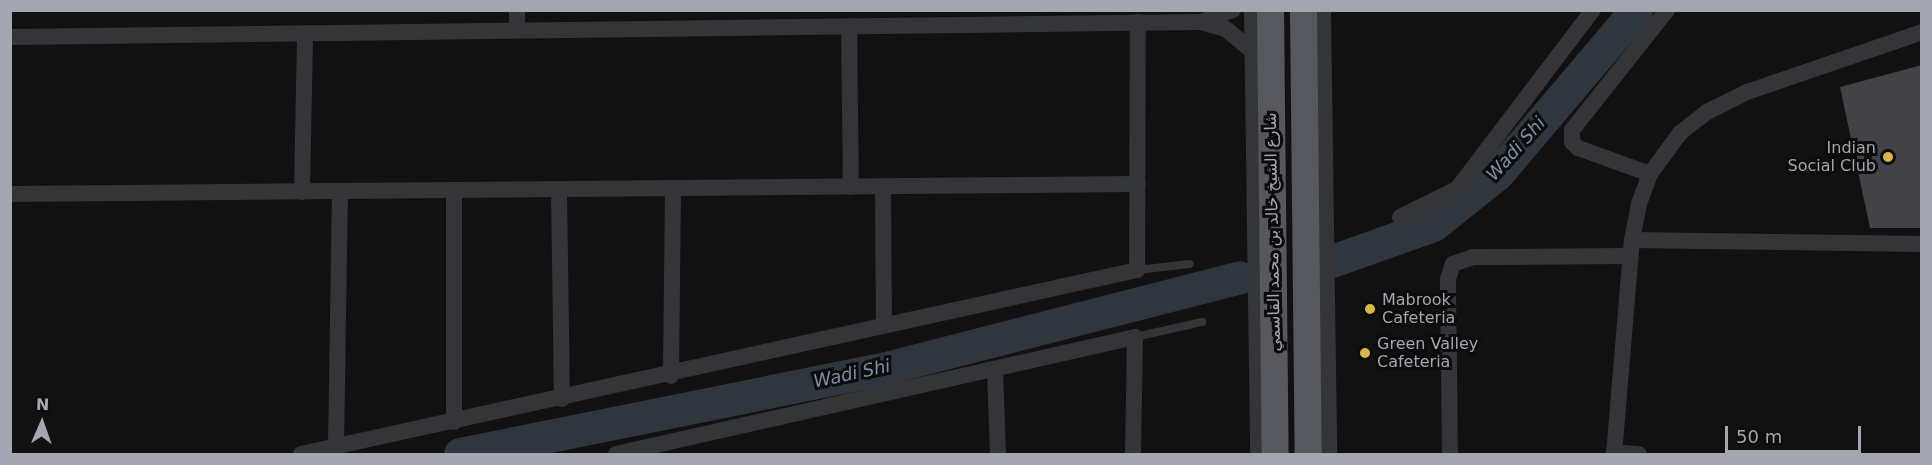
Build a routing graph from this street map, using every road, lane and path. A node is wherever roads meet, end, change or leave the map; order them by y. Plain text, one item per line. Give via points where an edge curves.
1 (517, 10) edge
2 (1233, 10) edge
3 (1254, 10) edge
4 (1270, 10) edge
5 (1303, 10) edge
6 (1320, 10) edge
7 (1593, 10) edge
8 (1666, 10) edge
9 (1201, 16) edge
10 (1048, 17) edge
11 (1138, 22) junction
12 (849, 26) junction
13 (517, 30) junction
14 (1922, 32) edge
15 (305, 33) junction
16 (10, 37) edge
17 (1312, 40) junction
18 (1254, 53) junction
19 (1650, 174) junction
20 (1264, 178) junction
21 (1138, 184) junction
22 (851, 187) junction
23 (883, 187) junction
24 (672, 188) junction
25 (560, 189) junction
26 (454, 190) junction
27 (340, 191) junction
28 (302, 192) junction
29 (10, 194) edge
30 (1400, 217) dead end
31 (1922, 244) edge
32 (1631, 248) junction
33 (1190, 264) dead end
34 (1137, 270) junction
35 (1202, 322) dead end
36 (884, 325) junction
37 (1135, 337) junction
38 (995, 369) junction
39 (671, 376) junction
40 (562, 399) junction
41 (454, 422) junction
42 (336, 446) junction
43 (665, 449) edge
44 (1614, 453) edge
45 (301, 454) edge
46 (616, 454) edge
47 (998, 454) edge
48 (1132, 454) edge
49 (1260, 454) edge
50 (1275, 454) edge
51 (1308, 454) edge
52 (1326, 454) edge
53 (1450, 454) edge
54 (1639, 454) edge

1 - 13 street
2 - 9 street
3 - 18 street
4 - 20 highway, شارع الشيخ خالد بن محمد القاسمي
5 - 17 highway, شارع الشيخ خالد بن محمد القاسمي
6 - 17 street
7 - 30 street via 1457,189
8 - 19 street via 1572,130 1572,142 1578,148
9 - 11 street
9 - 18 street via 1226,28
10 - 11 street
10 - 12 street
11 - 21 street
12 - 13 street
12 - 22 street
13 - 15 street
14 - 19 street via 1801,71 1707,112 1680,133
15 - 16 street
15 - 28 street
17 - 51 highway, شارع الشيخ خالد بن محمد القاسمي via 1306,220
17 - 52 street
18 - 20 street
19 - 32 street via 1639,204
20 - 49 street
20 - 50 highway, شارع الشيخ خالد بن محمد القاسمي via 1272,218
21 - 23 street
21 - 34 street
22 - 23 street
22 - 24 street
23 - 36 street
24 - 25 street
24 - 39 street
25 - 26 street
25 - 40 street
26 - 27 street
26 - 41 street
27 - 28 street
27 - 42 street
28 - 29 street
31 - 32 street
32 - 44 street
32 - 53 street via 1473,257 1453,264 1448,279
33 - 34 lane
34 - 36 street
35 - 37 lane
36 - 39 street
37 - 38 street
37 - 48 street
38 - 43 street
38 - 47 street
39 - 40 street
40 - 41 street
41 - 42 street
42 - 45 street
43 - 46 street
44 - 54 street

